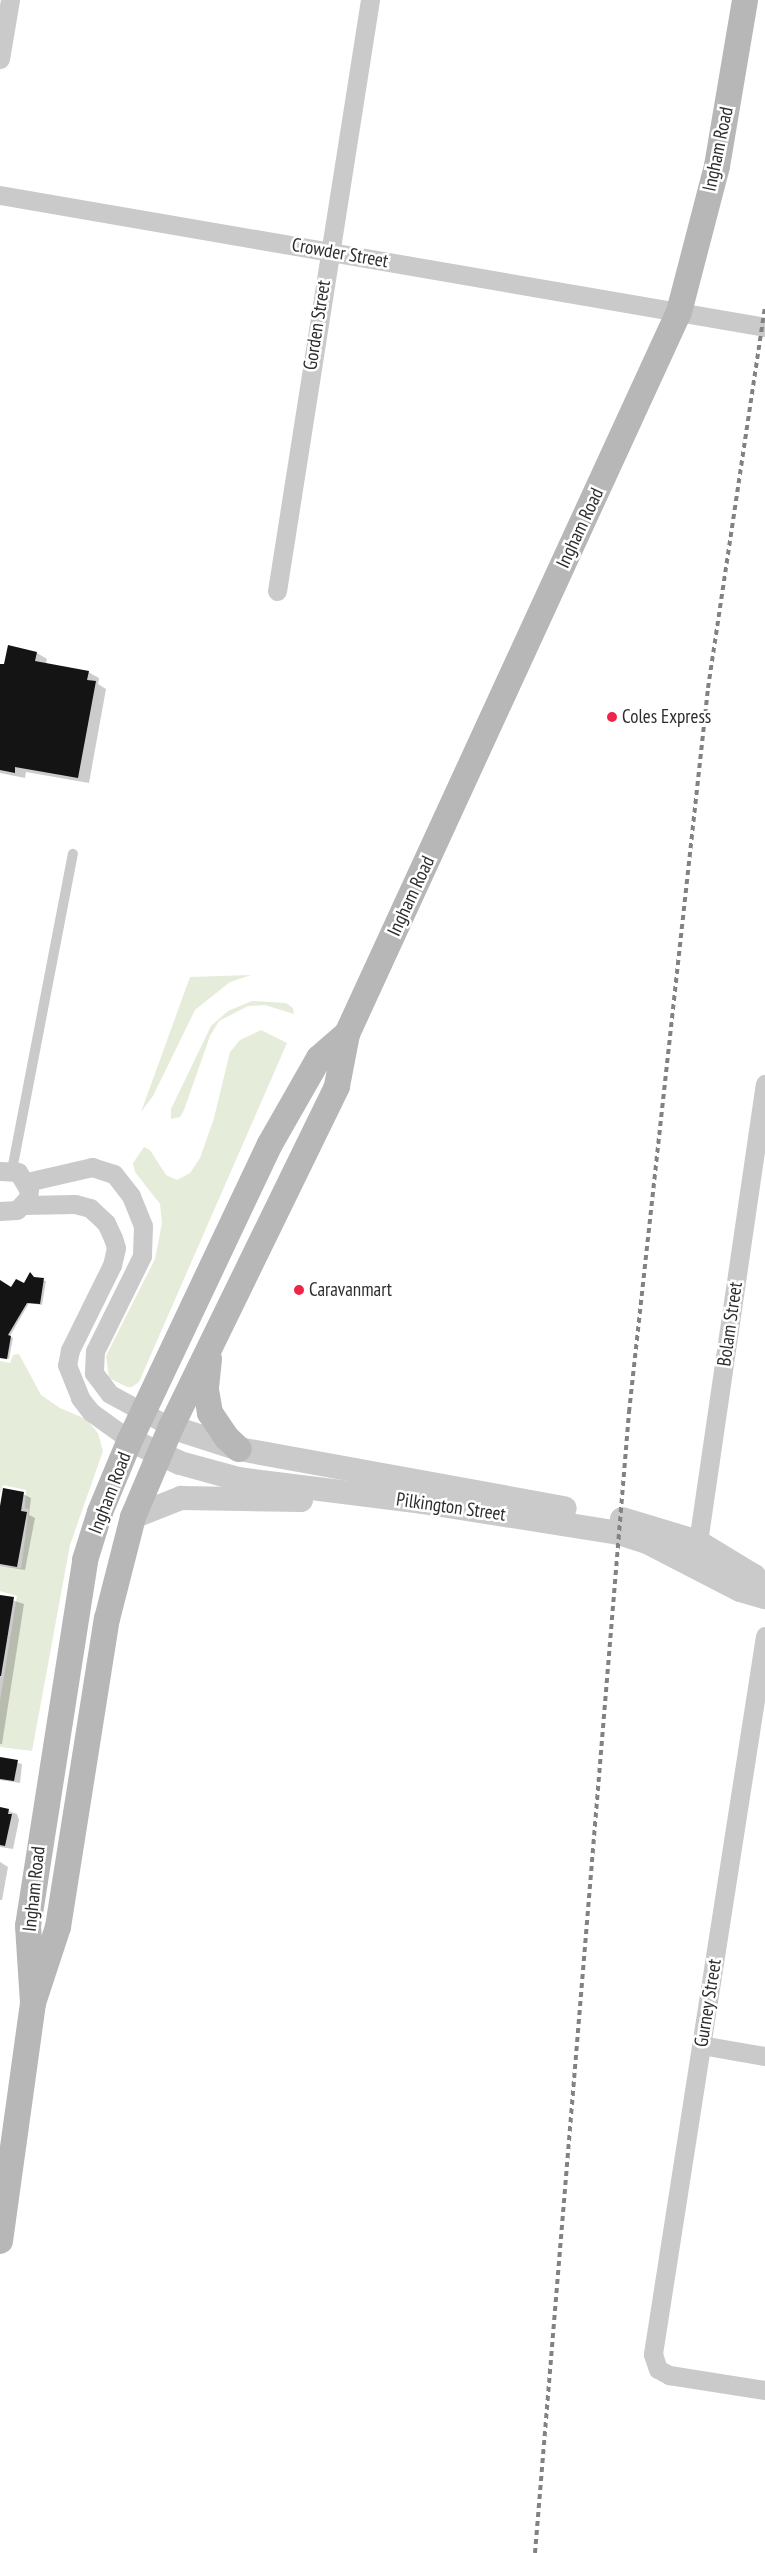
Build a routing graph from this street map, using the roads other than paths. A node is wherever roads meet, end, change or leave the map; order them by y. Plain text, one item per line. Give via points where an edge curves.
1 (10, 0) edge
2 (370, 0) edge
3 (745, 0) edge
4 (0, 59) edge
5 (0, 195) edge
6 (328, 251) junction
7 (679, 312) junction
8 (765, 327) edge
9 (277, 590) dead end
10 (73, 854) dead end
11 (347, 1034) junction
12 (765, 1084) edge
13 (6, 1171) edge
14 (27, 1182) junction
15 (24, 1205) junction
16 (0, 1212) edge
17 (211, 1343) junction
18 (143, 1414) junction
19 (170, 1427) junction
20 (130, 1440) junction
21 (239, 1449) junction
22 (158, 1454) junction
23 (422, 1502) junction
24 (133, 1517) junction
25 (693, 1552) junction
26 (765, 1589) edge
27 (765, 1597) edge
28 (765, 1636) edge
29 (33, 2003) junction
30 (702, 2045) junction
31 (765, 2056) edge
32 (0, 2241) edge
33 (765, 2390) edge

1 - 4 street
2 - 6 street, Gorden Street
3 - 7 main road, Ingham Road via 716,166
5 - 6 street, Crowder Street
6 - 7 street, Crowder Street
6 - 9 street, Gorden Street
7 - 8 street, Crowder Street
7 - 11 main road, Ingham Road
10 - 13 lane
11 - 17 main road, Ingham Road via 337,1086
11 - 18 main road, Ingham Road via 319,1058 270,1144
12 - 25 street, Bolam Street
13 - 14 street
14 - 15 street via 29,1190
14 - 18 street, Pilkington Street via 83,1168 103,1169 118,1179 138,1209 144,1238 142,1256 102,1335 93,1364 102,1386
15 - 16 street via 17,1210
15 - 20 street via 75,1204 90,1208 106,1223 113,1238 116,1248 112,1265 70,1350 67,1365 80,1398 91,1412
17 - 19 main road, Ingham Road
17 - 21 main road via 207,1401 219,1426
18 - 19 street, Pilkington Street
18 - 20 main road, Ingham Road
19 - 21 street, Pilkington Street
19 - 22 main road, Ingham Road
20 - 22 street, Pilkington Street
20 - 29 main road, Ingham Road via 100,1512 79,1591 28,1926
21 - 25 street, Pilkington Street via 620,1518
22 - 23 street, Pilkington Street via 194,1468 238,1479
22 - 24 main road, Ingham Road
23 - 24 street via 181,1498
23 - 25 street, Pilkington Street via 619,1532
24 - 29 main road, Ingham Road via 107,1619 58,1927
25 - 26 street, Pilkington Street via 754,1576
25 - 27 street, Pilkington Street via 740,1590
28 - 30 street, Gurney Street
29 - 32 main road, Ingham Road
30 - 31 street
30 - 33 street, Gurney Street via 653,2354 658,2369 681,2379

